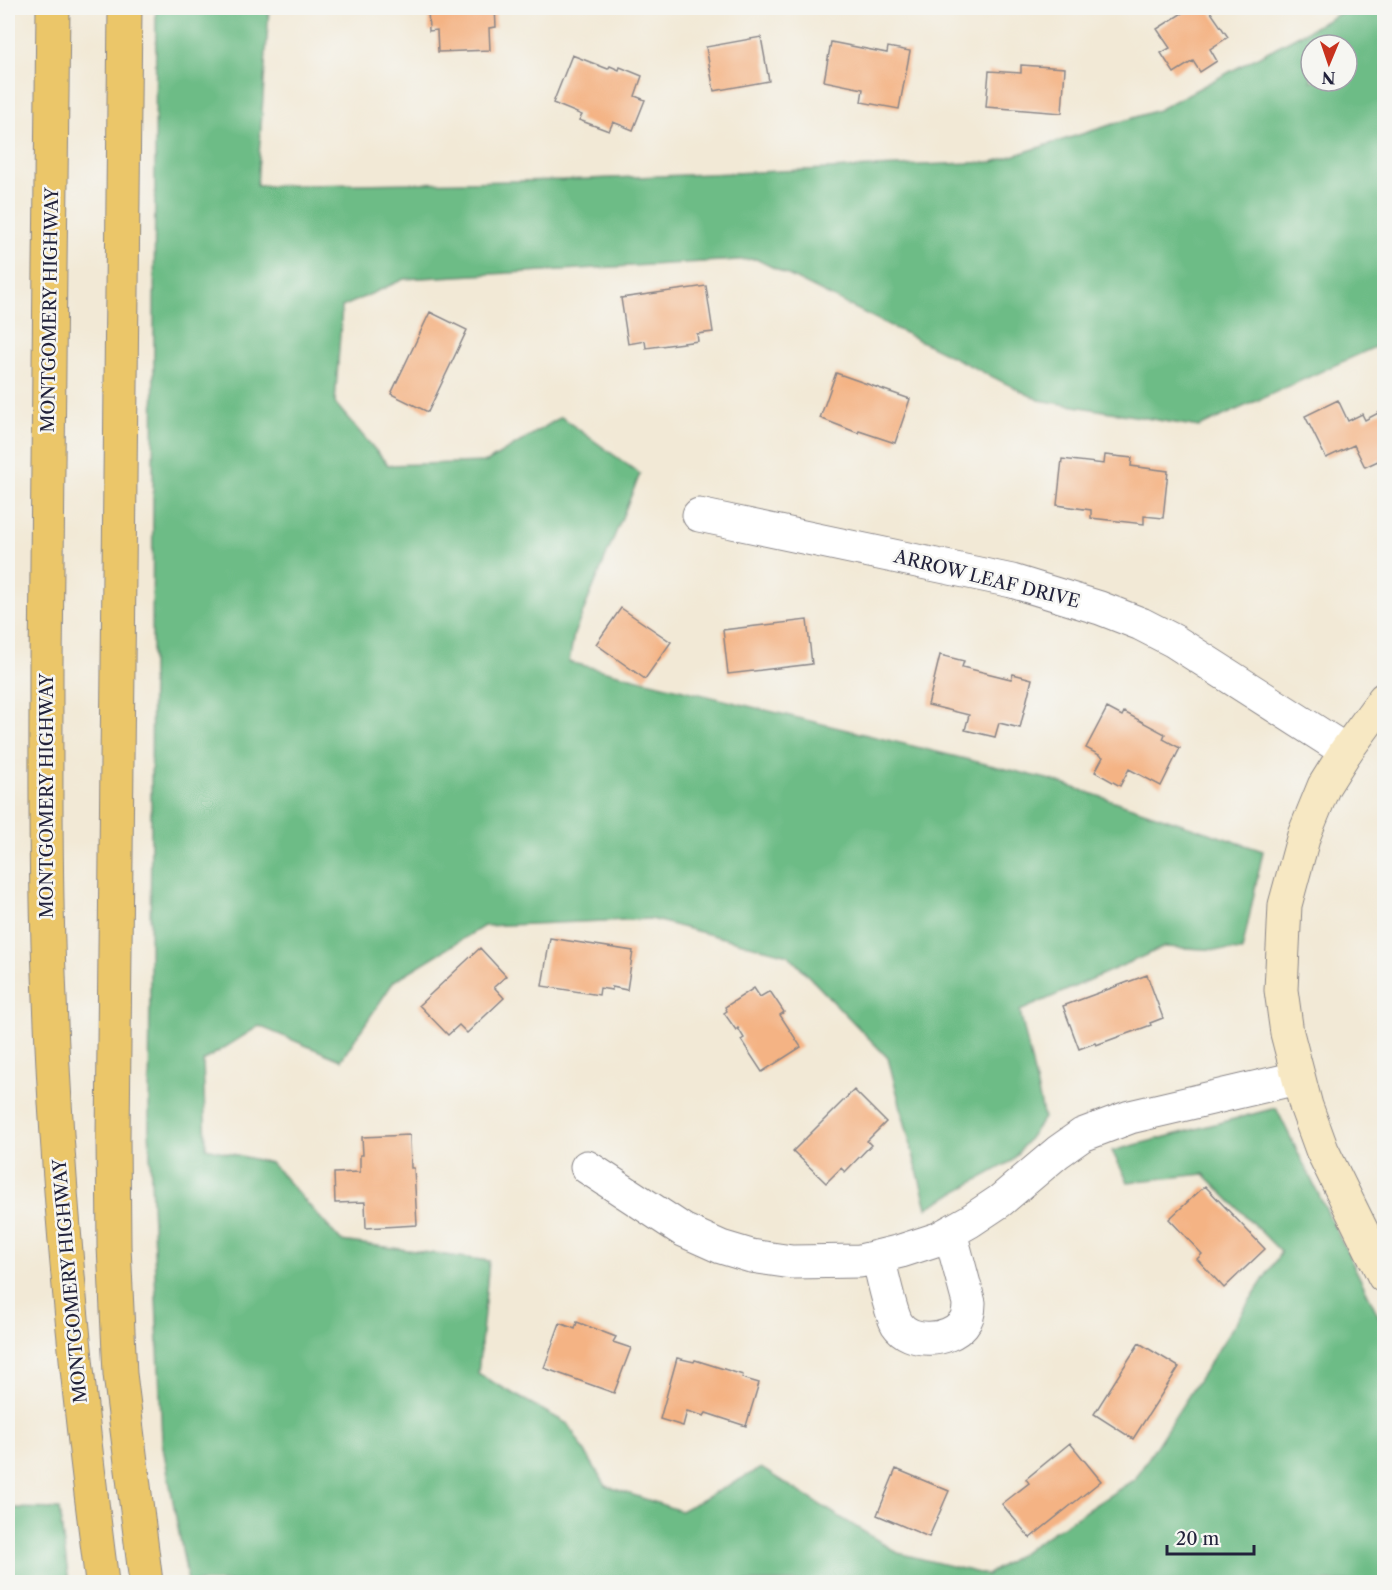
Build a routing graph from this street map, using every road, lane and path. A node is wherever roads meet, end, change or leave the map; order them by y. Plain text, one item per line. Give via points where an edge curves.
1 (53, 8) edge
2 (125, 8) edge
3 (699, 515) dead end
4 (1384, 699) edge
5 (1347, 751) junction
6 (1297, 1078) junction
7 (587, 1167) dead end
8 (950, 1232) junction
9 (878, 1257) junction
10 (1384, 1276) edge
11 (102, 1582) edge
12 (146, 1582) edge

1 - 11 main road, MONTGOMERY HIGHWAY via 46,586 50,997 72,1313
2 - 12 main road via 114,1245 120,1374
3 - 5 street, ARROW LEAF DRIVE via 1012,581 1100,608 1174,641
4 - 5 street
5 - 6 street via 1324,786 1304,835 1285,905 1281,990
6 - 8 street via 1130,1117 1082,1135 1000,1201
6 - 10 street via 1323,1150
7 - 9 street via 683,1230 721,1247 792,1263
8 - 9 street
8 - 9 street via 969,1303 964,1324 941,1337 912,1335 896,1322

